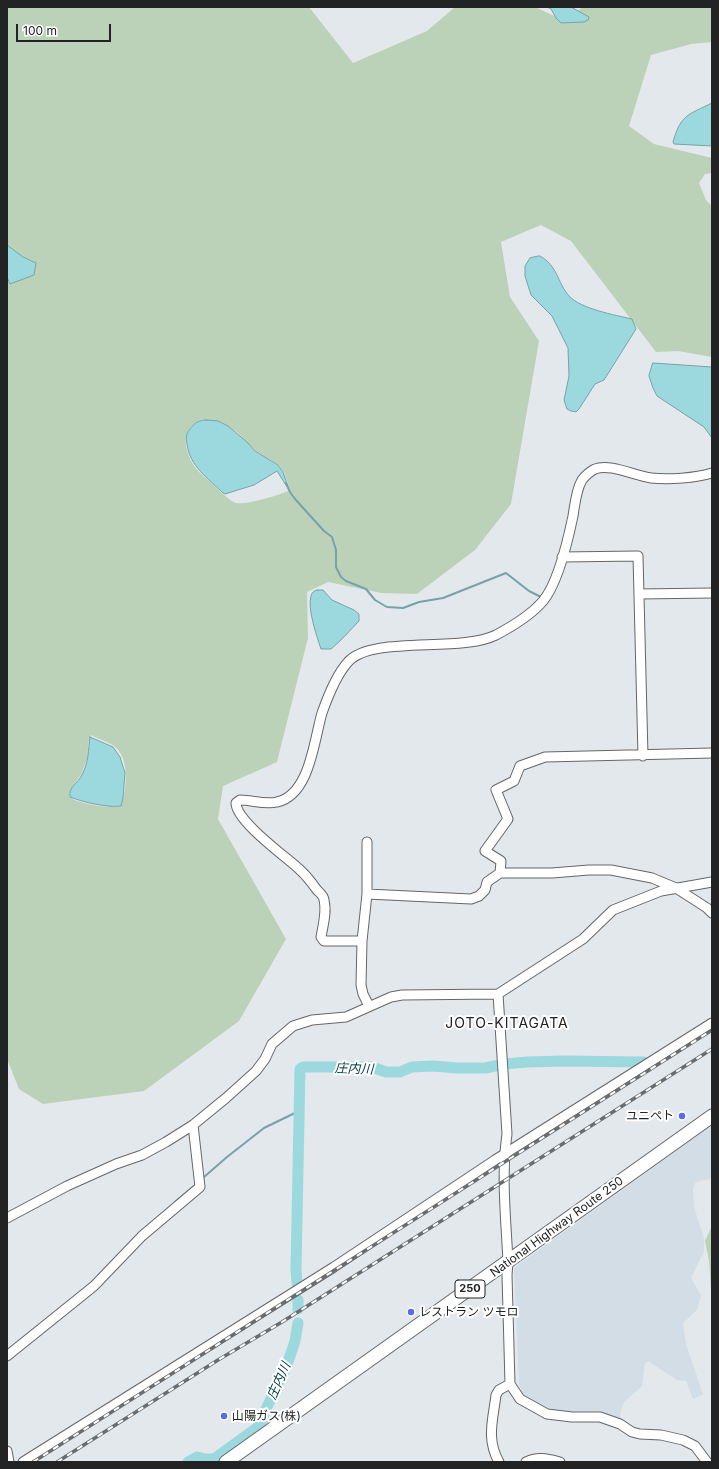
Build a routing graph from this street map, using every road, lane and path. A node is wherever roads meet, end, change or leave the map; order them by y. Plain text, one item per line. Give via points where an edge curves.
1 (712, 472) edge
2 (562, 557) junction
3 (639, 594) junction
4 (712, 594) edge
5 (712, 753) edge
6 (643, 756) junction
7 (367, 842) dead end
8 (500, 873) junction
9 (712, 882) edge
10 (676, 888) junction
11 (367, 894) junction
12 (712, 913) edge
13 (362, 942) junction
14 (498, 994) junction
15 (369, 1006) junction
16 (712, 1023) edge
17 (712, 1116) edge
18 (193, 1125) junction
19 (504, 1154) junction
20 (7, 1218) edge
21 (508, 1262) junction
22 (7, 1356) edge
23 (510, 1384) junction
24 (7, 1451) edge
25 (8, 1462) edge
26 (23, 1462) edge
27 (226, 1462) edge
28 (500, 1462) edge
29 (526, 1462) edge
30 (560, 1462) edge
31 (707, 1462) edge

1 - 2 street via 687,478 653,478 612,468 598,468 592,471 583,479 578,489
2 - 3 street via 638,556
2 - 13 street via 555,578 542,602 529,614 495,635 465,642 373,649 356,655 337,677 323,711 309,767 301,783 287,798 276,802 240,800 236,803 237,811 246,822 299,868 324,898 324,941
3 - 4 street
3 - 6 street
5 - 6 street
6 - 8 street via 545,757 520,766 514,780 496,790 508,819 485,851 501,861
7 - 11 street
8 - 10 street via 611,870 652,878
8 - 11 street via 487,882 485,890 479,896 471,899
9 - 10 street
10 - 12 street
10 - 14 street via 661,891 613,910 583,939
11 - 13 street
13 - 15 street via 361,985
14 - 15 street via 402,995
14 - 19 street via 508,1134
15 - 18 street via 346,1017 312,1020 293,1026 272,1044 256,1071
16 - 19 street
17 - 21 highway, National Highway Route 250 / 250
18 - 20 street via 142,1155 67,1186
18 - 22 street via 200,1187 142,1236 94,1286
19 - 21 street
19 - 26 street via 334,1267
21 - 23 street
21 - 27 highway, National Highway Route 250 / 250
23 - 28 street via 499,1390 496,1395 491,1437 494,1452
23 - 31 street via 520,1399 547,1414 600,1417 620,1424 632,1432 683,1440 695,1446
24 - 25 street
29 - 30 street via 546,1458

